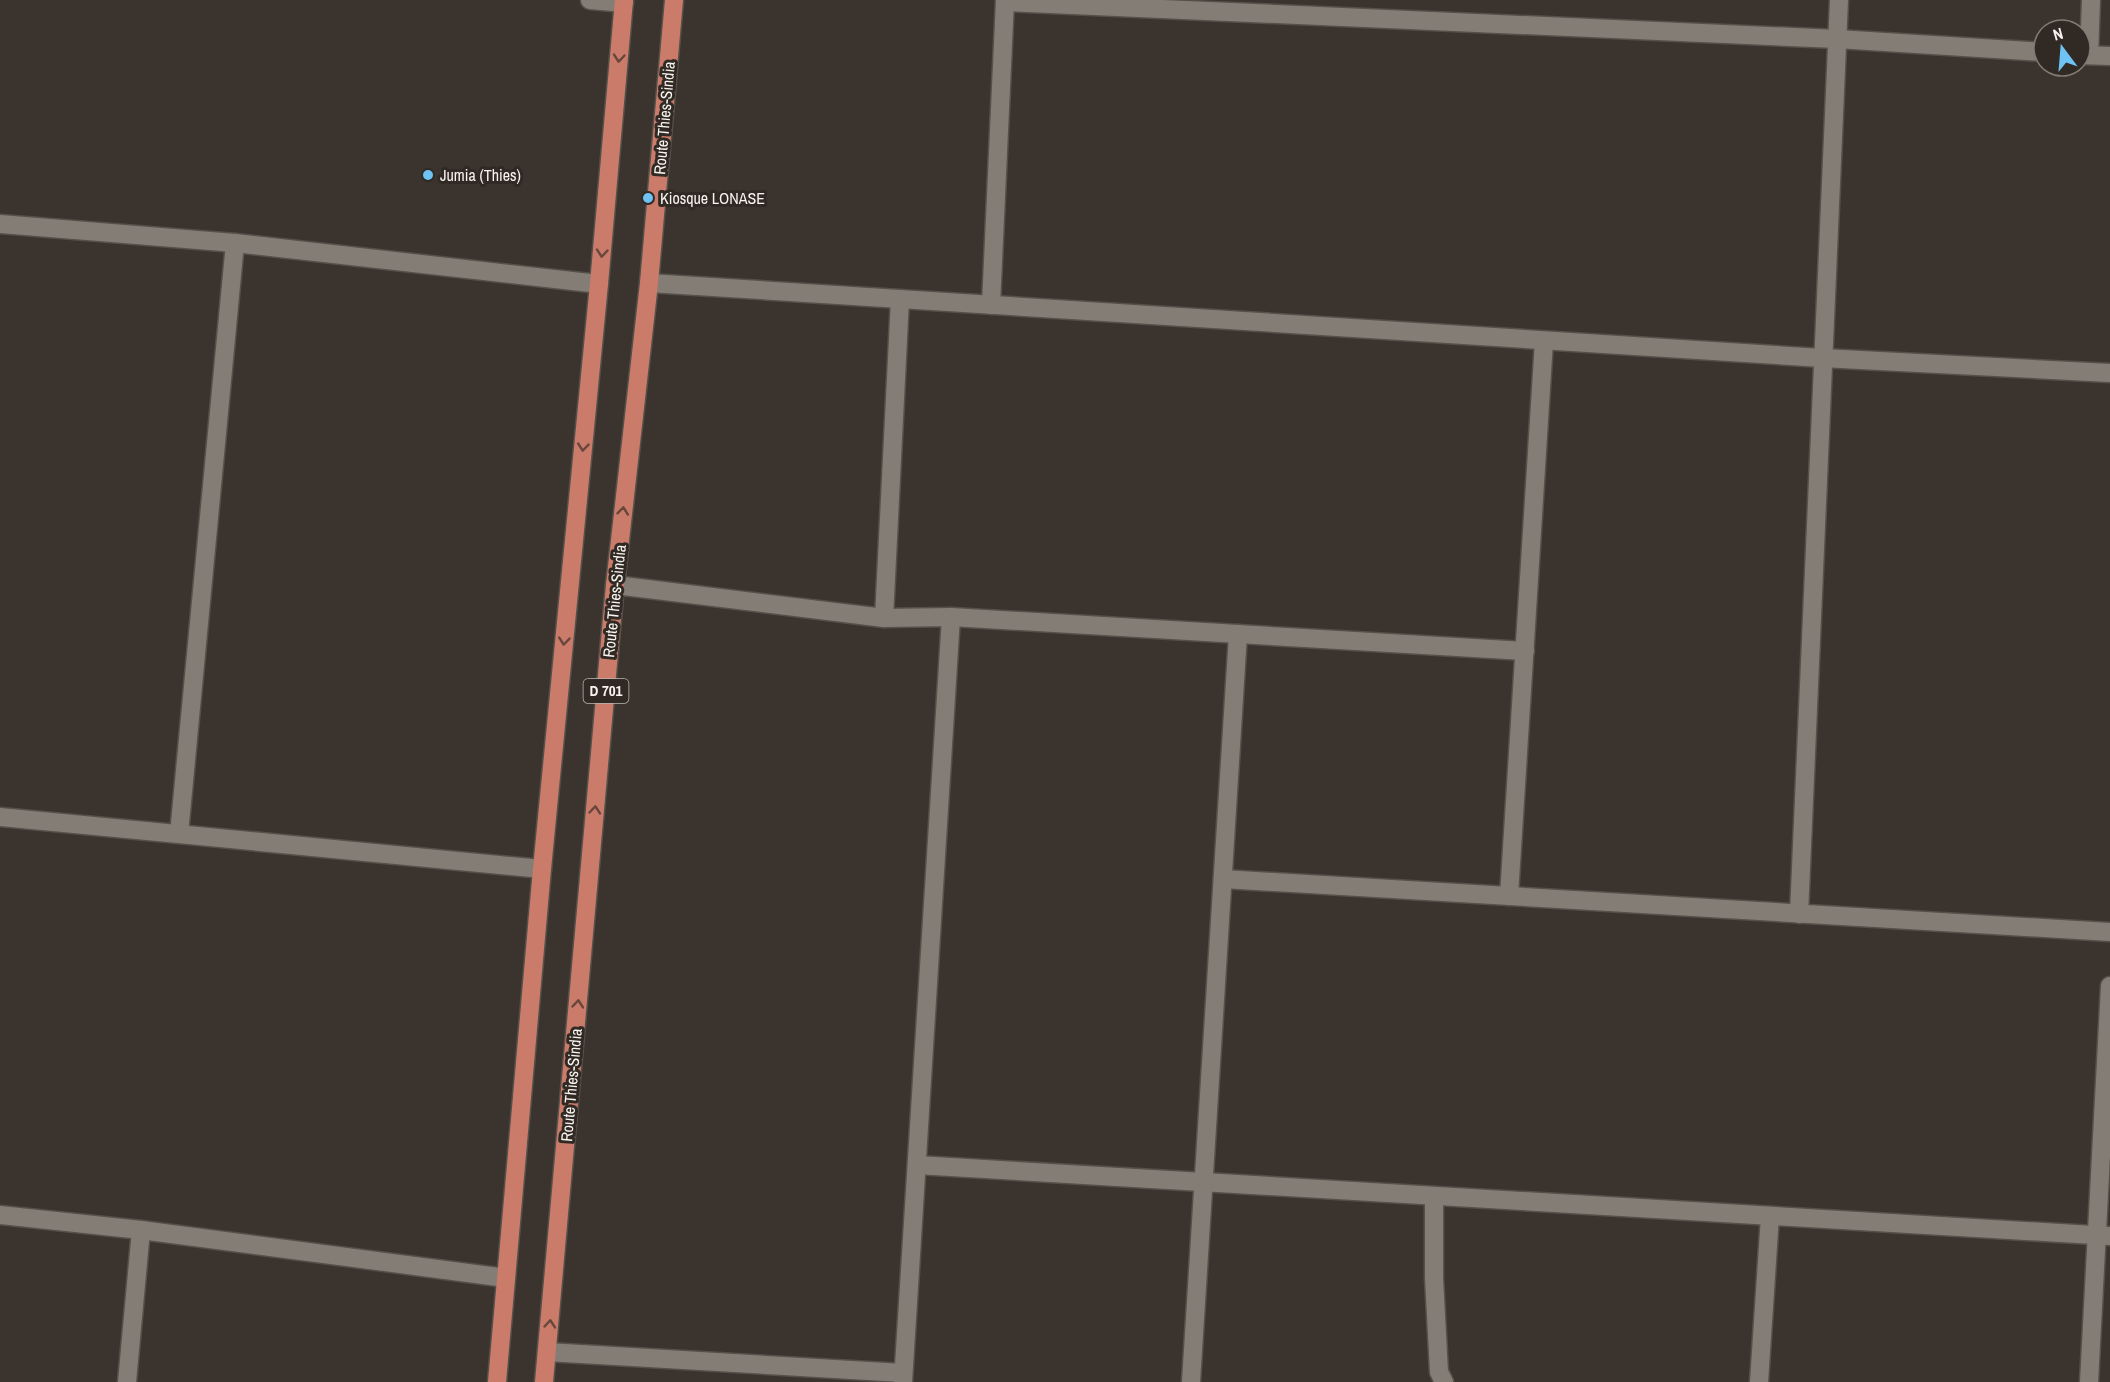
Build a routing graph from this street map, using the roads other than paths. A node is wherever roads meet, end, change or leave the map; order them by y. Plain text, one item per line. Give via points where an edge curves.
1 (590, 0) edge
2 (674, 0) edge
3 (1839, 0) edge
4 (2091, 0) edge
5 (624, 1) edge
6 (1005, 1) edge
7 (1291, 7) edge
8 (2089, 18) edge
9 (1838, 39) junction
10 (2032, 51) edge
11 (2092, 55) edge
12 (2110, 56) edge
13 (0, 224) edge
14 (235, 243) junction
15 (649, 283) junction
16 (599, 284) junction
17 (900, 299) junction
18 (991, 305) junction
19 (1544, 341) junction
20 (1822, 358) junction
21 (2110, 373) edge
22 (615, 585) junction
23 (951, 617) junction
24 (884, 618) junction
25 (1238, 634) junction
26 (1525, 651) junction
27 (0, 817) edge
28 (179, 834) junction
29 (542, 869) junction
30 (1223, 879) junction
31 (1509, 896) junction
32 (1799, 914) junction
33 (2110, 932) edge
34 (2110, 986) edge
35 (917, 1165) junction
36 (1204, 1182) junction
37 (1434, 1196) junction
38 (0, 1215) edge
39 (1770, 1216) junction
40 (141, 1230) junction
41 (2103, 1235) edge
42 (506, 1278) junction
43 (547, 1352) junction
44 (903, 1377) edge
45 (127, 1382) edge
46 (496, 1382) edge
47 (544, 1382) edge
48 (1191, 1382) edge
49 (1444, 1382) edge
50 (1759, 1382) edge
51 (2089, 1382) edge

1 - 5 street
2 - 15 main road, Route Thies-Sindia / D 701
3 - 9 street
4 - 8 street
5 -> 16 main road, D 701
6 - 7 street
6 - 18 street
7 - 9 street
9 - 10 street
9 - 20 street
11 - 12 street
13 - 14 street
14 - 16 street
14 - 28 street
15 - 17 street
22 -> 15 main road, Route Thies-Sindia / D 701
16 -> 29 main road, D 701
17 - 18 street
17 - 24 street
18 - 19 street
19 - 20 street
19 - 26 street
20 - 21 street
20 - 32 street
22 - 24 street
43 -> 22 main road, Route Thies-Sindia / D 701
23 - 24 street
23 - 25 street
23 - 35 street
25 - 26 street
25 - 30 street
26 - 31 street
27 - 28 street
28 - 29 street
29 - 42 main road, D 701
30 - 31 street
30 - 36 street
31 - 32 street
32 - 33 street
34 - 41 street
35 - 36 street
35 - 44 street
36 - 37 street
36 - 48 street
37 - 39 street
37 - 49 street via 1439,1372
38 - 40 street
39 - 41 street
39 - 50 street
40 - 42 street
40 - 45 street
41 - 51 street
42 - 46 main road, D 701
43 - 44 street
43 - 47 main road, Route Thies-Sindia / D 701

